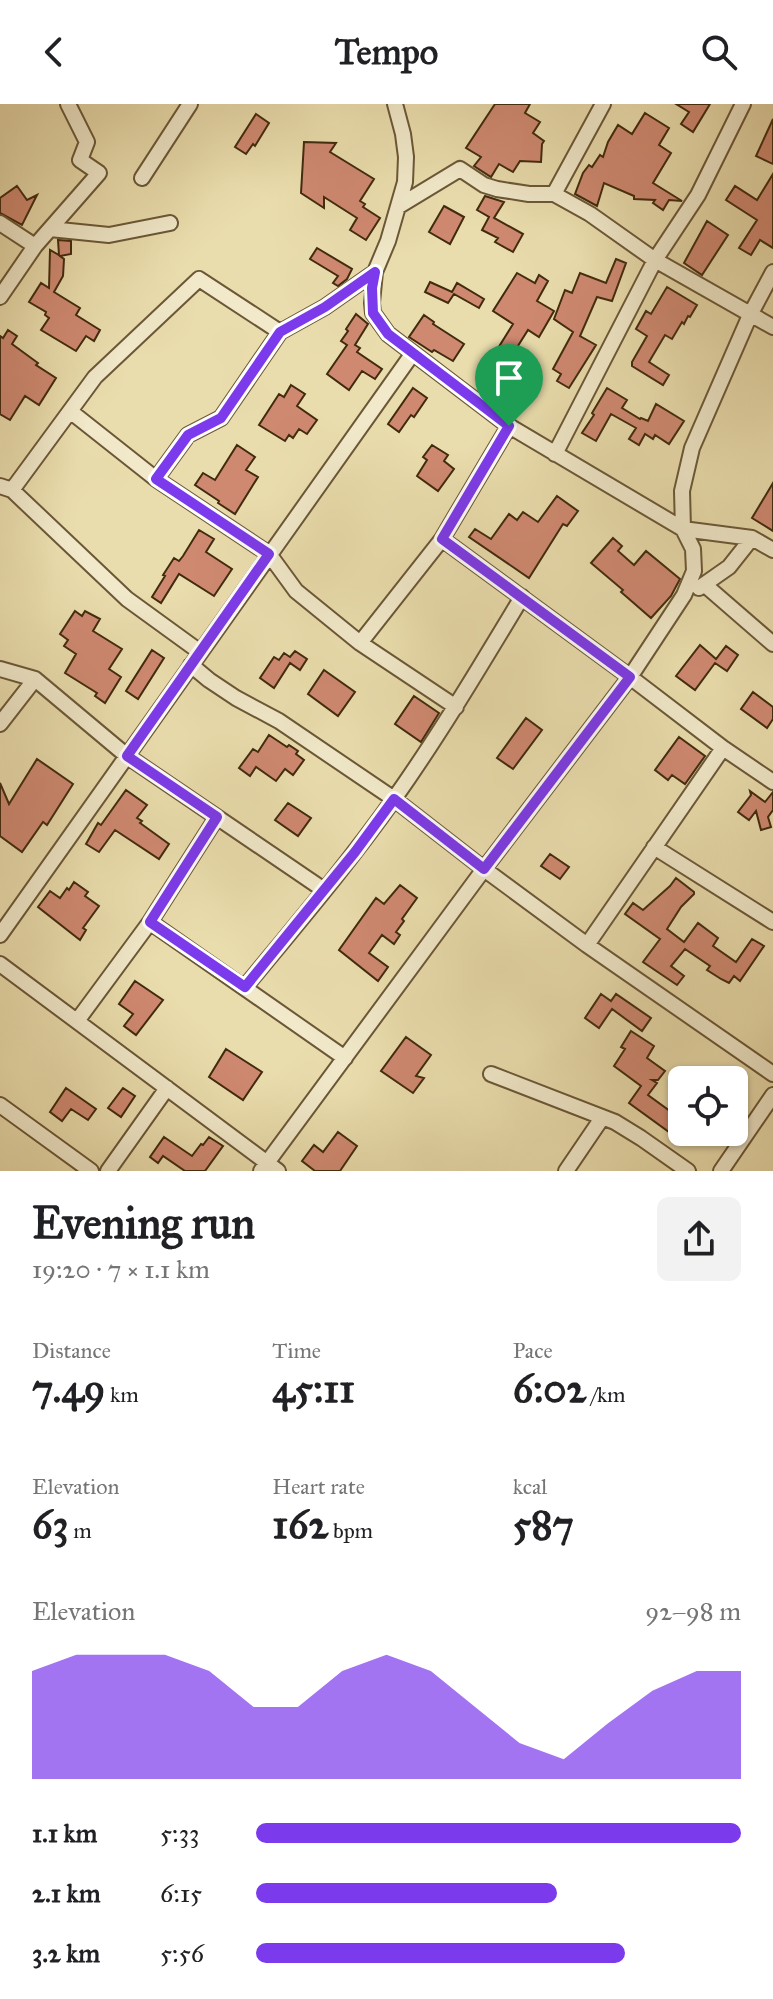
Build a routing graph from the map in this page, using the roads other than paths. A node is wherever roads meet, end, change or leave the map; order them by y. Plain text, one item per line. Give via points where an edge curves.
1 (68, 104) edge
2 (190, 104) edge
3 (395, 104) edge
4 (603, 104) edge
5 (743, 104) edge
6 (142, 178) dead end
7 (554, 194) junction
8 (399, 206) junction
9 (0, 223) edge
10 (170, 223) dead end
11 (50, 229) junction
12 (35, 246) junction
13 (655, 260) junction
14 (375, 272) junction
15 (773, 272) edge
16 (0, 297) edge
17 (750, 315) junction
18 (773, 327) edge
19 (280, 332) junction
20 (413, 353) junction
21 (70, 411) junction
22 (509, 426) junction
23 (555, 454) junction
24 (156, 479) junction
25 (6, 488) edge
26 (683, 529) junction
27 (752, 538) junction
28 (442, 539) junction
29 (773, 550) edge
30 (269, 554) junction
31 (705, 585) junction
32 (684, 595) junction
33 (522, 597) junction
34 (360, 643) junction
35 (773, 644) edge
36 (200, 652) junction
37 (191, 665) junction
38 (0, 669) edge
39 (630, 677) junction
40 (35, 679) junction
41 (456, 707) junction
42 (0, 724) edge
43 (723, 748) junction
44 (127, 756) junction
45 (773, 782) edge
46 (394, 799) junction
47 (217, 817) junction
48 (654, 847) junction
49 (484, 869) junction
50 (324, 890) junction
51 (150, 922) junction
52 (773, 922) edge
53 (0, 935) edge
54 (587, 945) junction
55 (0, 964) edge
56 (245, 987) junction
57 (77, 1021) junction
58 (345, 1058) junction
59 (491, 1074) dead end
60 (773, 1074) edge
61 (167, 1088) junction
62 (773, 1095) edge
63 (3, 1113) edge
64 (602, 1118) junction
65 (269, 1168) edge
66 (91, 1171) edge
67 (108, 1171) edge
68 (566, 1171) edge
69 (688, 1171) edge
70 (721, 1171) edge

1 - 11 street via 87,142 80,160 99,173
2 - 6 street
3 - 8 street via 406,157
4 - 7 street
5 - 13 street via 698,195
7 - 8 street via 497,189 460,169
7 - 13 street
8 - 14 street
9 - 12 street
10 - 11 street via 109,235
11 - 12 street
12 - 16 street
13 - 17 street
13 - 23 street
14 - 19 street
14 - 20 street via 373,313 388,334
15 - 17 street
17 - 18 street
17 - 26 street via 692,448 682,491
19 - 21 street via 199,279 95,377
19 - 24 street via 221,418 188,435
20 - 22 street
20 - 30 street
21 - 24 street
21 - 25 street
22 - 23 street
22 - 28 street
23 - 26 street
24 - 30 street
25 - 36 street via 127,599
26 - 27 street
26 - 32 street via 694,562
27 - 29 street
27 - 31 street via 729,567
28 - 33 street
28 - 34 street
30 - 34 street via 296,591
30 - 36 street
31 - 32 street
31 - 35 street
32 - 39 street
33 - 39 street
33 - 41 street
34 - 41 street
36 - 37 street
37 - 44 street
37 - 46 street
38 - 40 street
39 - 43 street
39 - 49 street
40 - 42 street
40 - 44 street
41 - 46 street
43 - 45 street
43 - 48 street
44 - 47 street
44 - 53 street
46 - 49 street
46 - 50 street
47 - 50 street
47 - 51 street
48 - 52 street
48 - 54 street
49 - 54 street
49 - 58 street
50 - 56 street
51 - 56 street
51 - 57 street
54 - 60 street
55 - 57 street
56 - 58 street
57 - 61 street
58 - 65 street
59 - 64 street
61 - 65 street
61 - 67 street
62 - 70 street
63 - 66 street
64 - 68 street
64 - 69 street via 627,1128

